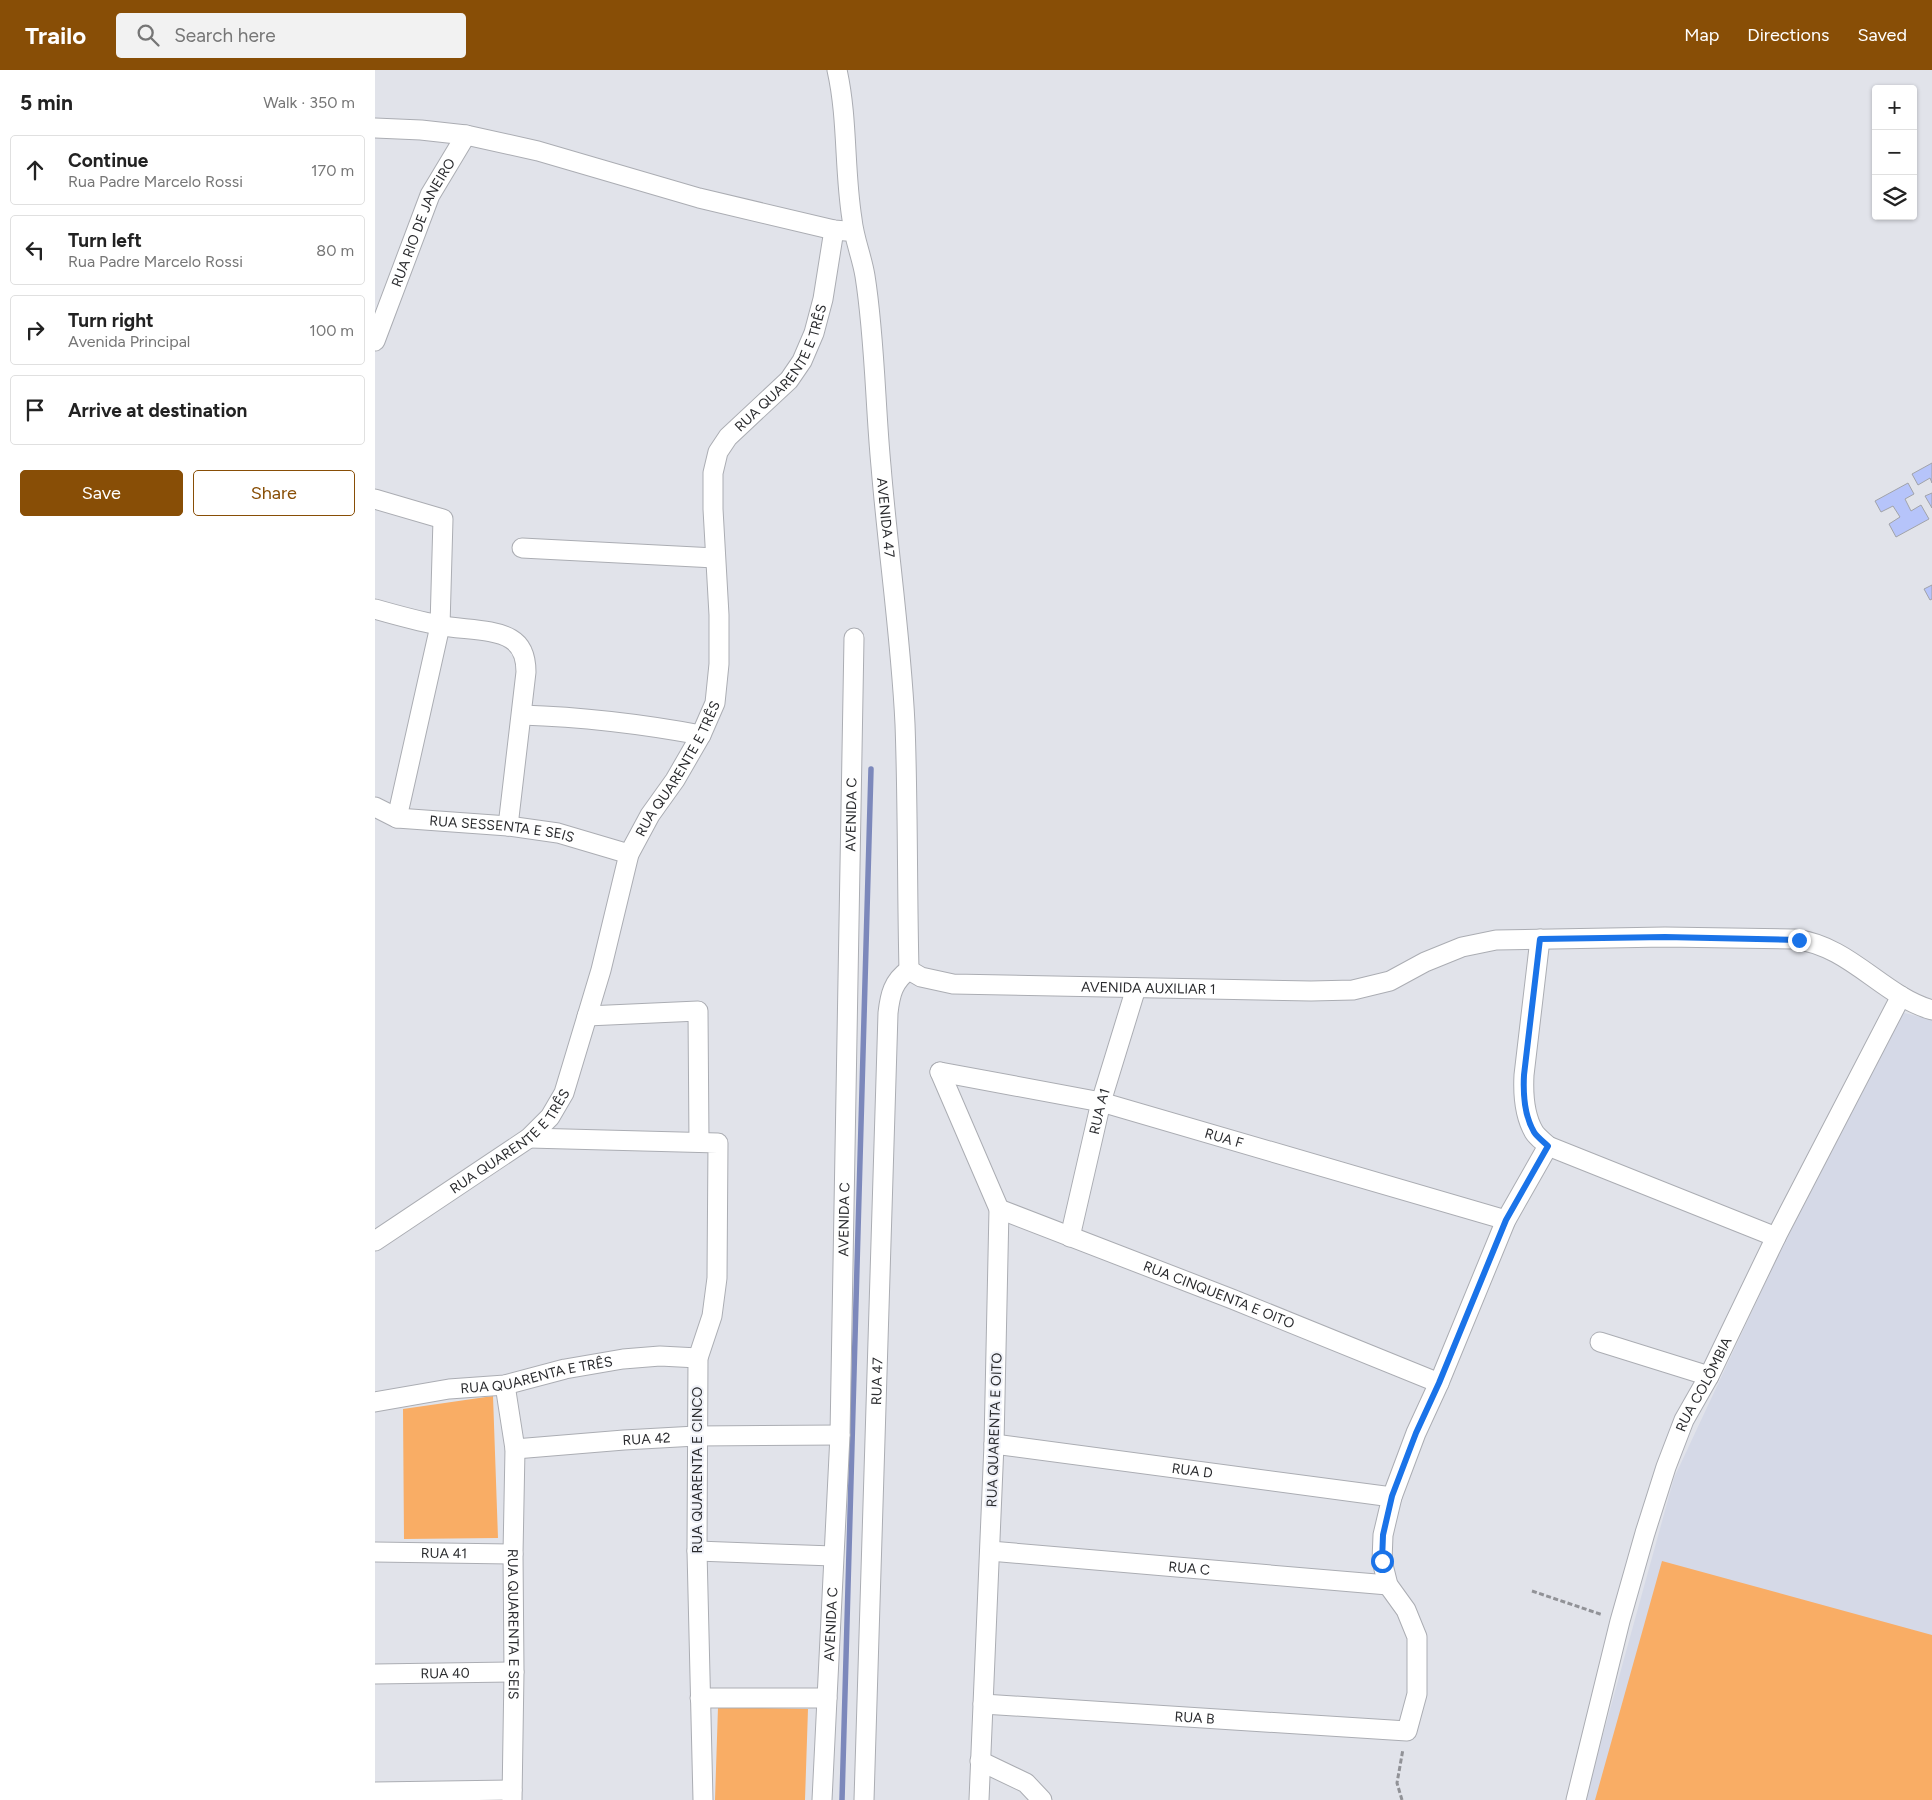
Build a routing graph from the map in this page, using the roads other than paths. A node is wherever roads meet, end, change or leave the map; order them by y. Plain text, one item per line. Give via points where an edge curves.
1 (837, 70) edge
2 (375, 128) edge
3 (466, 135) junction
4 (834, 230) junction
5 (853, 232) junction
6 (375, 341) edge
7 (375, 499) edge
8 (522, 548) dead end
9 (715, 558) junction
10 (375, 609) edge
11 (440, 626) junction
12 (854, 638) dead end
13 (522, 715) junction
14 (701, 736) junction
15 (375, 807) edge
16 (397, 818) junction
17 (508, 826) junction
18 (629, 854) junction
19 (1540, 939) junction
20 (909, 970) junction
21 (1136, 988) junction
22 (1901, 996) junction
23 (1931, 1009) edge
24 (587, 1016) junction
25 (940, 1072) joint
26 (1101, 1102) junction
27 (529, 1138) junction
28 (708, 1143) junction
29 (1548, 1146) junction
30 (999, 1209) junction
31 (1506, 1220) junction
32 (1070, 1237) junction
33 (1776, 1238) junction
34 (375, 1241) edge
35 (1599, 1342) dead end
36 (698, 1358) junction
37 (1709, 1376) junction
38 (1439, 1383) junction
39 (505, 1385) junction
40 (375, 1402) edge
41 (840, 1435) junction
42 (696, 1436) junction
43 (994, 1444) junction
44 (515, 1449) junction
45 (1392, 1496) junction
46 (697, 1551) junction
47 (989, 1551) junction
48 (375, 1552) edge
49 (513, 1554) junction
50 (833, 1556) junction
51 (1389, 1585) junction
52 (514, 1672) junction
53 (375, 1674) edge
54 (700, 1698) junction
55 (827, 1698) junction
56 (983, 1704) junction
57 (980, 1761) junction
58 (375, 1792) edge
59 (512, 1795) edge
60 (703, 1800) edge
61 (822, 1800) edge
62 (864, 1800) edge
63 (979, 1800) edge
64 (1042, 1800) edge
65 (1576, 1800) edge

1 - 5 street, AVENIDA 47 via 845,123
2 - 3 street
3 - 4 street via 539,151 699,198
3 - 6 street, RUA RIO DE JANEIRO via 430,196
4 - 5 street
4 - 9 street, RUA QUARENTE E TRÊS via 823,299 802,361 789,380 728,437 718,452 713,473
5 - 20 street, AVENIDA 47 via 865,274 870,315 905,723
7 - 11 street via 443,519
8 - 9 street
9 - 14 street, RUA QUARENTE E TRÊS via 719,664 715,703
10 - 11 street
11 - 13 street via 503,634 521,648 526,659
11 - 16 street
12 - 41 street, AVENIDA C
13 - 14 street via 595,719
13 - 17 street
14 - 18 street, RUA QUARENTE E TRÊS
15 - 16 street, RUA SESSENTA E SEIS
16 - 17 street, RUA SESSENTA E SEIS
17 - 18 street, RUA SESSENTA E SEIS via 558,833
18 - 24 street, RUA QUARENTE E TRÊS
19 - 21 street, AVENIDA AUXILIAR 1 via 1496,940 1462,947 1391,981 1353,990
19 - 22 street, AVENIDA AUXILIAR 1 via 1665,937 1804,941 1848,959
19 - 29 street via 1523,1094 1535,1133
20 - 21 street, AVENIDA AUXILIAR 1 via 921,977 953,984
20 - 62 street, RUA 47 via 894,985 887,1014
21 - 26 street, RUA A1
22 - 23 street, AVENIDA AUXILIAR 1
22 - 33 street, RUA COLÔMBIA
24 - 27 street, RUA QUARENTE E TRÊS via 564,1093 549,1117
24 - 28 street, RUA QUARENTA E CINCO via 698,1011
25 - 26 street, RUA F
25 - 30 street, RUA QUARENTA E OITO
26 - 31 street, RUA F
26 - 32 street, RUA A1
27 - 28 street
27 - 34 street, RUA QUARENTE E TRÊS
28 - 36 street, RUA QUARENTA E CINCO via 717,1278 712,1316
29 - 31 street
29 - 33 street
30 - 32 street, RUA CINQUENTA E OITO
30 - 43 street, RUA QUARENTA E OITO
31 - 38 street
32 - 38 street, RUA CINQUENTA E OITO
33 - 37 street, RUA COLÔMBIA
35 - 37 street
36 - 39 street, RUA QUARENTA E TRÊS via 660,1356 623,1359 565,1369
36 - 42 street, RUA QUARENTA E CINCO
37 - 65 street, RUA COLÔMBIA via 1684,1420 1666,1467 1620,1621
38 - 45 street
39 - 40 street, RUA QUARENTA E TRÊS via 449,1389
39 - 44 street, RUA QUARENTA E SEIS
41 - 42 street, RUA 42
41 - 50 street, AVENIDA C
42 - 44 street, RUA 42
42 - 46 street, RUA QUARENTA E CINCO
43 - 45 street, RUA D
43 - 47 street, RUA QUARENTA E OITO
44 - 49 street, RUA QUARENTA E SEIS
45 - 51 street via 1383,1535 1382,1561
46 - 50 street
46 - 54 street, RUA QUARENTA E CINCO
47 - 51 street, RUA C
47 - 56 street, RUA QUARENTA E OITO
48 - 49 street, RUA 41
49 - 52 street, RUA QUARENTA E SEIS
50 - 55 street, AVENIDA C
51 - 56 street, RUA B via 1406,1610 1417,1637 1417,1694 1407,1731
52 - 53 street, RUA 40
52 - 59 street, RUA QUARENTA E SEIS
54 - 55 street
54 - 60 street, RUA QUARENTA E CINCO
55 - 61 street, AVENIDA C
56 - 57 street, RUA QUARENTA E OITO
57 - 63 street, RUA QUARENTA E OITO
57 - 64 street via 1026,1783
58 - 59 street

